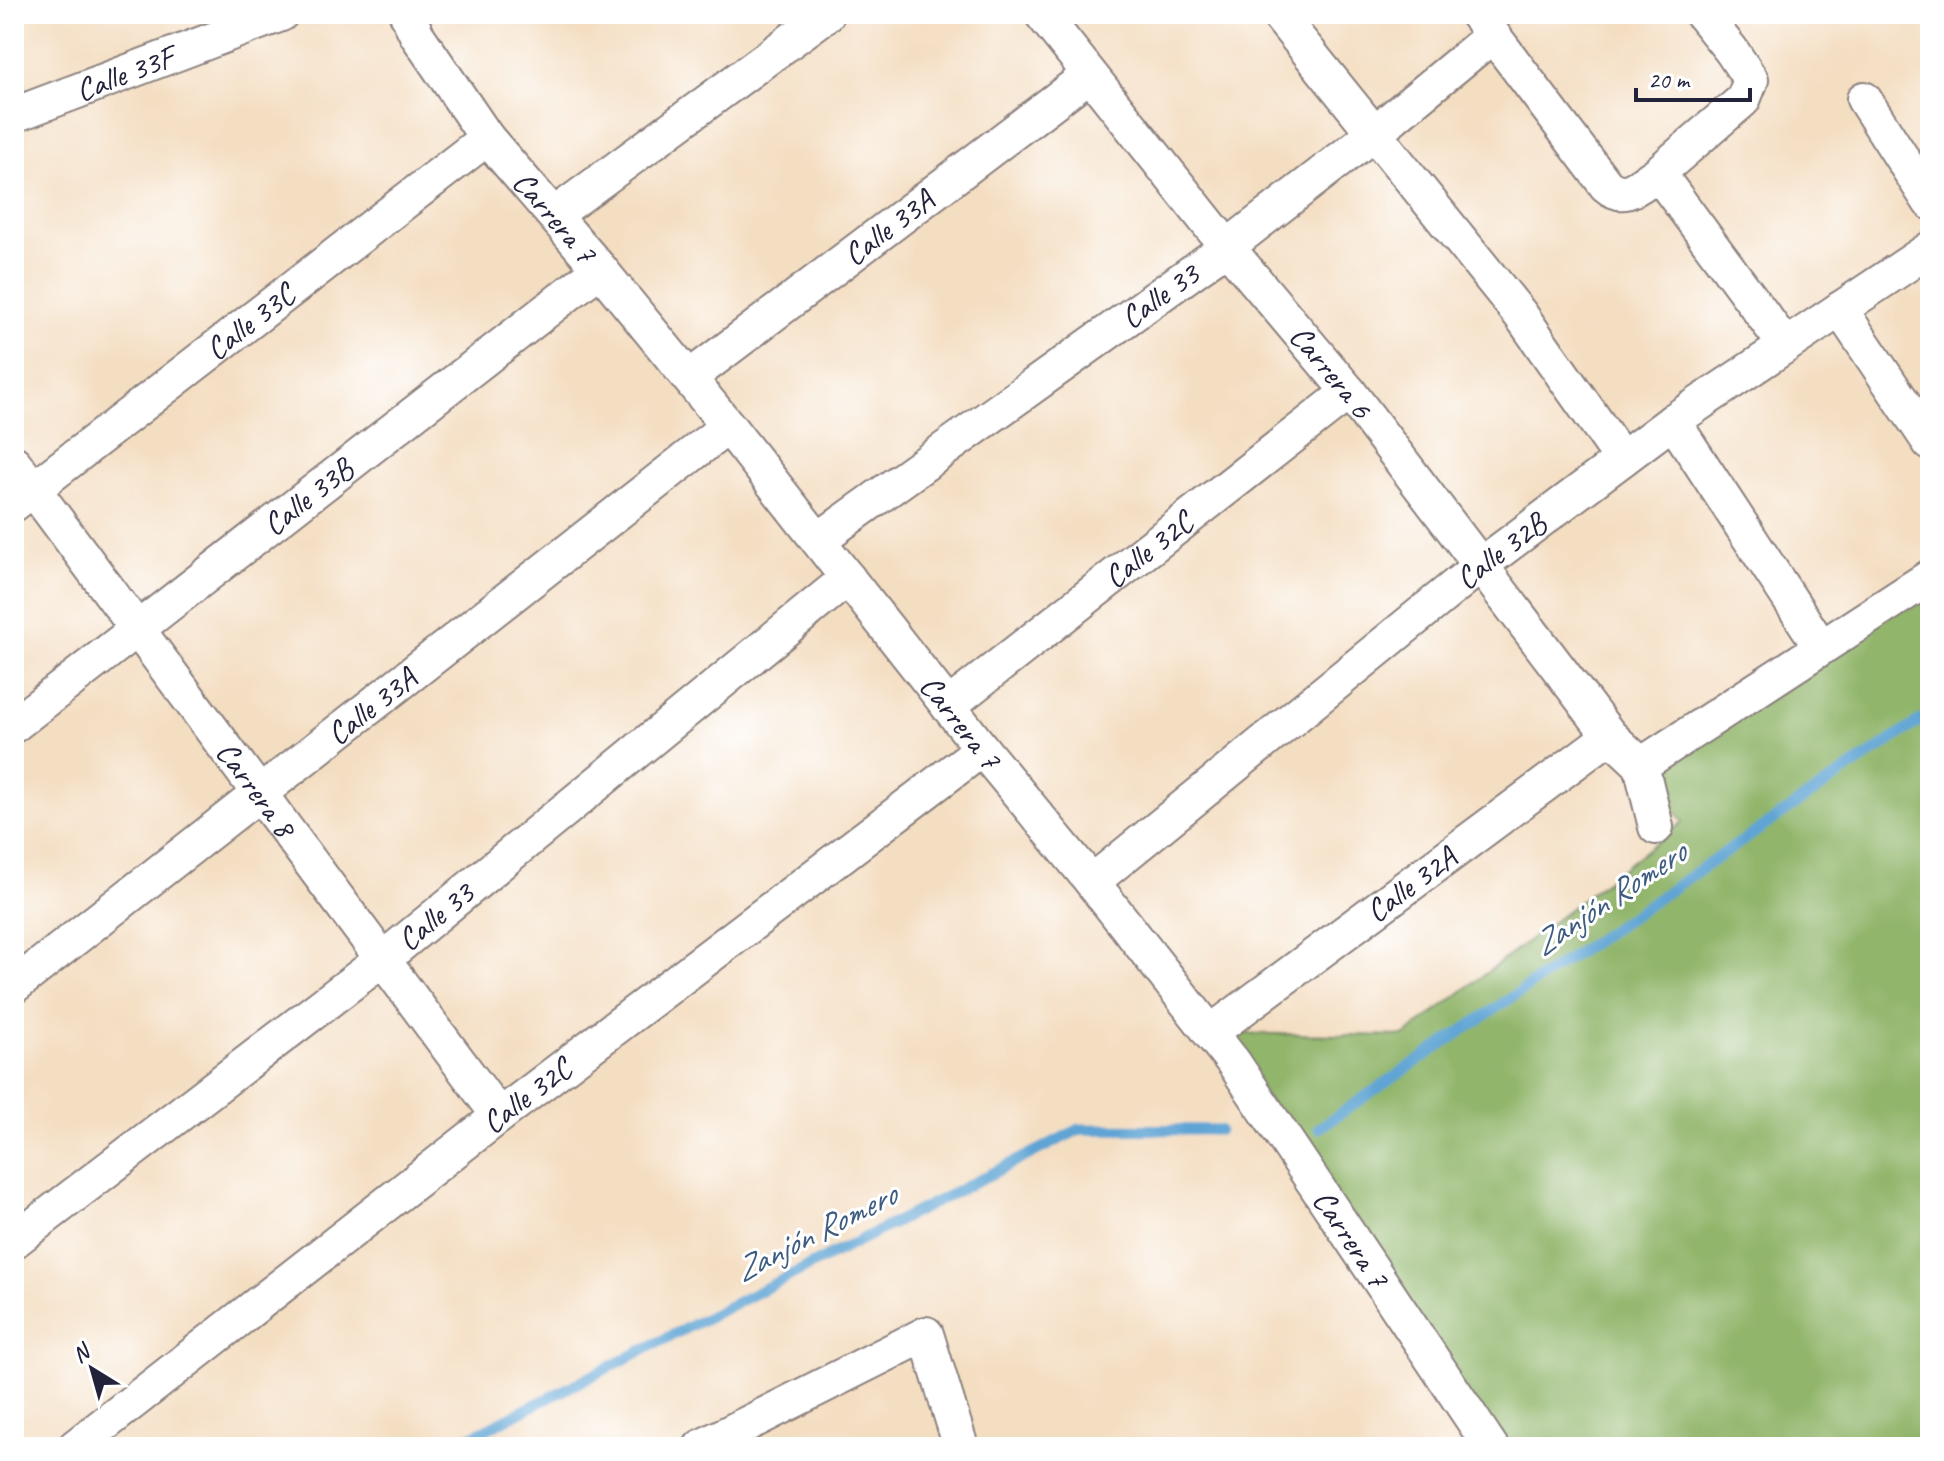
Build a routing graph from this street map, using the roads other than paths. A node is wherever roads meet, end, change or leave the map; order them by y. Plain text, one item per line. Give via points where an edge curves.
1 (281, 14) edge
2 (407, 14) edge
3 (827, 14) edge
4 (1042, 14) edge
5 (1278, 14) edge
6 (1702, 14) edge
7 (1485, 25) edge
8 (1089, 75) junction
9 (1864, 99) dead end
10 (14, 115) edge
11 (1373, 134) junction
12 (487, 138) junction
13 (1658, 173) junction
14 (1930, 202) edge
15 (554, 215) junction
16 (1227, 247) junction
17 (1930, 249) edge
18 (600, 269) junction
19 (1840, 309) junction
20 (1785, 345) junction
21 (689, 378) junction
22 (1349, 392) junction
23 (1673, 421) junction
24 (728, 426) junction
25 (1930, 443) edge
26 (1622, 459) junction
27 (21, 485) edge
28 (818, 540) junction
29 (1481, 565) junction
30 (1930, 577) edge
31 (848, 578) junction
32 (138, 628) junction
33 (1821, 647) junction
34 (948, 706) junction
35 (14, 725) edge
36 (1610, 736) junction
37 (982, 749) junction
38 (1641, 765) junction
39 (260, 793) junction
40 (1656, 827) dead end
41 (1092, 882) junction
42 (383, 959) junction
43 (14, 986) edge
44 (1210, 1033) junction
45 (499, 1116) junction
46 (14, 1241) edge
47 (75, 1447) edge
48 (701, 1447) edge
49 (961, 1447) edge
50 (1491, 1447) edge

1 - 10 street, Calle 33F
2 - 12 street, Carrera 7
3 - 15 street
4 - 8 street, Carrera 6
5 - 11 street
6 - 13 street via 1751,80 1743,100
7 - 11 street, Calle 33
7 - 13 street via 1615,193 1623,194
8 - 16 street, Carrera 6
8 - 21 street, Calle 33A
9 - 14 street
11 - 16 street, Calle 33
11 - 26 street via 1520,314
12 - 15 street, Carrera 7
12 - 27 street, Calle 33C
13 - 20 street
15 - 18 street, Carrera 7
16 - 22 street, Carrera 6
16 - 28 street, Calle 33
17 - 19 street, Calle 32B
18 - 21 street, Carrera 7
18 - 32 street, Calle 33B
19 - 20 street, Calle 32B
19 - 25 street
20 - 23 street, Calle 32B
21 - 24 street, Carrera 7
22 - 29 street, Carrera 6
22 - 34 street, Calle 32C
23 - 26 street, Calle 32B
23 - 33 street
24 - 28 street, Carrera 7
24 - 39 street, Calle 33A
26 - 29 street, Calle 32B
27 - 32 street, Carrera 8
28 - 31 street, Carrera 7
29 - 36 street, Carrera 6
29 - 41 street, Calle 32B
30 - 33 street
31 - 34 street, Carrera 7
31 - 42 street, Calle 33
32 - 35 street, Calle 33B
32 - 39 street, Carrera 8
33 - 38 street
34 - 37 street, Carrera 7
36 - 38 street, Carrera 6
36 - 44 street, Calle 32A
37 - 41 street, Carrera 7
37 - 45 street, Calle 32C
38 - 40 street
39 - 42 street, Carrera 8
39 - 43 street, Calle 33A
41 - 44 street, Carrera 7
42 - 45 street, Carrera 8
42 - 46 street, Calle 33
44 - 50 street, Carrera 7
45 - 47 street, Calle 32C
48 - 49 street via 926,1334

